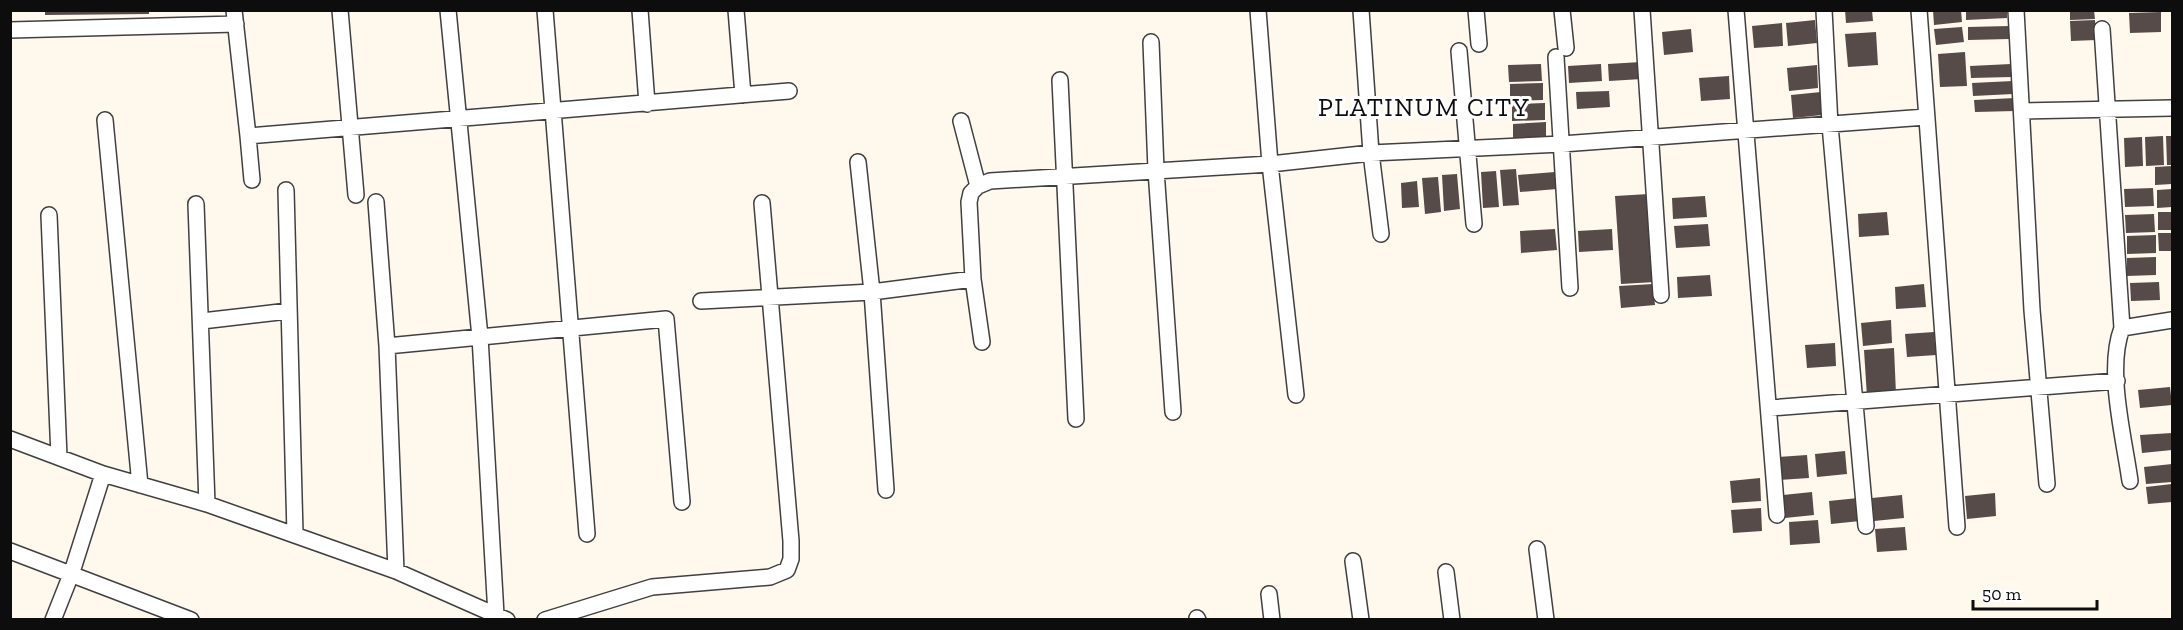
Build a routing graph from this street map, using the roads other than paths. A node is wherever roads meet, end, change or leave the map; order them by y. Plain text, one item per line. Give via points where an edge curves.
1 (340, 10) edge
2 (448, 10) edge
3 (545, 10) edge
4 (640, 10) edge
5 (736, 10) edge
6 (1258, 10) edge
7 (1361, 10) edge
8 (1476, 10) edge
9 (1562, 10) edge
10 (1642, 10) edge
11 (1736, 10) edge
12 (1824, 10) edge
13 (1919, 10) edge
14 (2016, 10) edge
15 (235, 17) edge
16 (2102, 29) dead end
17 (10, 30) edge
18 (1151, 42) dead end
19 (1479, 44) dead end
20 (1458, 51) dead end
21 (1060, 80) dead end
22 (789, 91) dead end
23 (743, 95) junction
24 (647, 104) junction
25 (2105, 107) junction
26 (2172, 108) edge
27 (2023, 111) junction
28 (554, 112) junction
29 (1926, 117) junction
30 (457, 119) junction
31 (105, 120) dead end
32 (961, 121) dead end
33 (1830, 125) junction
34 (351, 128) junction
35 (1746, 132) junction
36 (248, 136) junction
37 (1650, 137) junction
38 (1562, 144) junction
39 (1467, 148) junction
40 (1371, 153) junction
41 (858, 162) dead end
42 (1270, 164) junction
43 (1156, 170) junction
44 (1065, 177) junction
45 (252, 180) dead end
46 (978, 186) junction
47 (286, 190) dead end
48 (356, 195) dead end
49 (376, 202) dead end
50 (762, 203) dead end
51 (196, 204) dead end
52 (49, 215) dead end
53 (1473, 224) dead end
54 (1381, 234) dead end
55 (973, 279) junction
56 (1570, 288) dead end
57 (872, 292) junction
58 (1662, 295) dead end
59 (770, 297) junction
60 (701, 301) dead end
61 (288, 311) junction
62 (2172, 320) edge
63 (202, 321) junction
64 (2122, 328) junction
65 (570, 329) junction
66 (480, 337) junction
67 (982, 342) dead end
68 (387, 346) junction
69 (2117, 381) junction
70 (2039, 387) junction
71 (1947, 394) junction
72 (1296, 395) dead end
73 (1855, 402) junction
74 (1770, 408) junction
75 (1173, 412) dead end
76 (1076, 419) dead end
77 (10, 439) edge
78 (59, 457) junction
79 (103, 474) junction
80 (2130, 481) dead end
81 (2048, 484) dead end
82 (140, 485) junction
83 (886, 490) dead end
84 (682, 502) dead end
85 (207, 504) junction
86 (1777, 515) dead end
87 (1866, 526) dead end
88 (1957, 527) dead end
89 (295, 534) junction
90 (587, 534) dead end
91 (1537, 549) dead end
92 (10, 551) edge
93 (1353, 561) dead end
94 (396, 571) junction
95 (72, 572) junction
96 (1446, 572) dead end
97 (1269, 594) dead end
98 (502, 617) edge
99 (53, 620) edge
100 (191, 620) edge
101 (545, 620) edge
102 (1272, 620) edge
103 (1361, 620) edge
104 (1452, 620) edge
105 (1546, 620) edge

1 - 34 street
2 - 30 street
3 - 28 street
4 - 24 street
5 - 23 street
6 - 42 street
7 - 40 street
8 - 19 street
9 - 38 street
10 - 37 street
11 - 35 street
12 - 33 street
13 - 29 street
14 - 27 street
15 - 17 street
15 - 36 street
16 - 25 street
18 - 43 street
20 - 39 street
21 - 44 street
22 - 23 street
23 - 24 street
24 - 28 street
25 - 26 street
25 - 27 street
25 - 64 street
27 - 70 street
28 - 30 street
28 - 65 street
29 - 33 street
29 - 71 street
30 - 34 street
30 - 66 street
31 - 82 street
32 - 46 street
33 - 35 street
33 - 73 street
34 - 36 street
34 - 48 street
35 - 37 street
35 - 74 street
36 - 45 street
37 - 38 street
37 - 58 street
38 - 39 street
38 - 56 street
39 - 40 street
39 - 53 street
40 - 42 street
40 - 54 street
41 - 57 street
42 - 43 street
42 - 72 street
43 - 44 street
43 - 75 street
44 - 46 street via 990,181
44 - 76 street
46 - 55 street via 969,202
47 - 61 street
49 - 68 street
50 - 59 street
51 - 63 street
52 - 78 street
55 - 57 street
55 - 67 street
57 - 59 street
57 - 83 street
59 - 60 street
59 - 101 street via 791,541 787,570 770,577 652,587
61 - 63 street
61 - 89 street
62 - 64 street
63 - 85 street
64 - 69 street via 2117,341
65 - 66 street
65 - 84 street via 666,319
65 - 90 street
66 - 68 street
66 - 98 street
68 - 94 street
69 - 70 street
69 - 80 street
70 - 71 street
70 - 81 street
71 - 73 street
71 - 88 street
73 - 74 street
73 - 87 street
74 - 86 street
77 - 78 street
78 - 79 street
79 - 82 street
79 - 95 street
82 - 85 street
85 - 89 street
89 - 94 street
91 - 105 street
92 - 95 street
93 - 103 street
94 - 98 street
95 - 99 street
95 - 100 street
96 - 104 street
97 - 102 street

